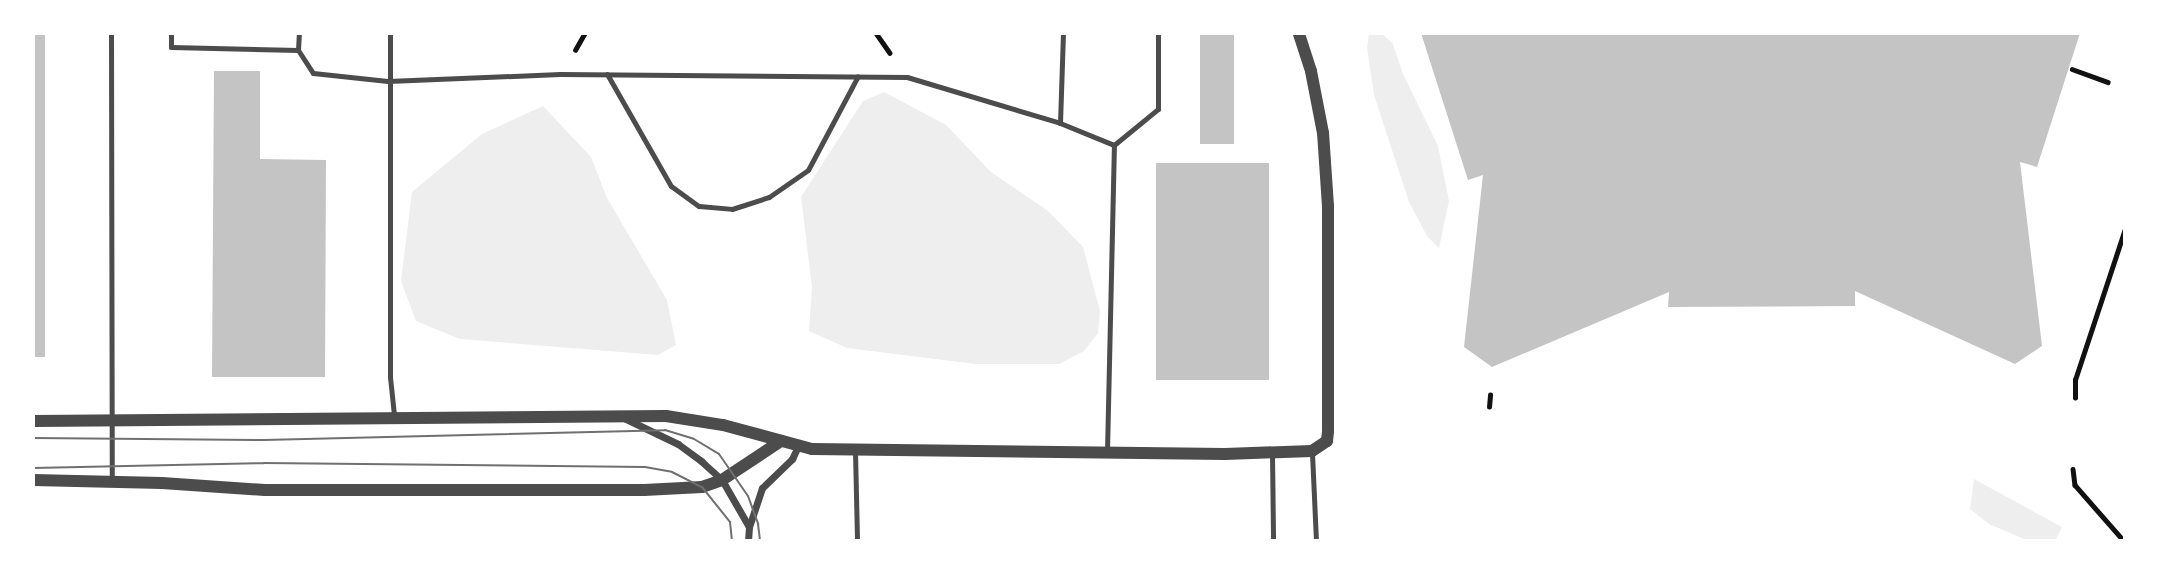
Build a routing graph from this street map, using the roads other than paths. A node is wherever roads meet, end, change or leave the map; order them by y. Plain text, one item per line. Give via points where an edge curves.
1 (111, 33) edge
2 (171, 33) edge
3 (299, 33) edge
4 (390, 33) edge
5 (1063, 33) edge
6 (1158, 33) edge
7 (1299, 33) edge
8 (298, 50) junction
9 (607, 74) junction
10 (858, 76) junction
11 (388, 81) junction
12 (1059, 123) junction
13 (1114, 145) junction
14 (620, 417) junction
15 (394, 419) junction
16 (33, 421) edge
17 (110, 421) junction
18 (781, 441) junction
19 (798, 446) junction
20 (854, 448) junction
21 (1107, 451) junction
22 (1312, 451) junction
23 (1272, 453) junction
24 (33, 480) edge
25 (722, 480) junction
26 (112, 482) junction
27 (749, 527) junction
28 (748, 541) edge
29 (857, 541) edge
30 (1273, 541) edge
31 (1316, 541) edge

1 - 17 lane
2 - 8 lane via 171,47
3 - 8 lane
4 - 11 lane
5 - 12 lane
6 - 13 lane via 1157,109
7 - 22 street via 1323,133 1328,206 1328,431 1327,441
8 - 11 lane via 313,73
9 - 10 lane
9 - 10 lane via 671,186 699,206 732,209 769,197 808,170
9 - 11 lane
10 - 12 lane via 907,77
11 - 15 lane
12 - 13 lane
13 - 21 lane
14 - 15 street
14 - 18 street via 666,416
14 - 25 street via 678,444
15 - 17 street
16 - 17 street
17 - 26 lane
18 - 19 street
18 - 25 street
19 - 20 street
19 - 27 street via 792,459 762,488
20 - 21 street
20 - 29 lane
21 - 23 street
22 - 23 street
22 - 31 lane
23 - 30 lane
24 - 26 street
25 - 26 street via 702,487 594,490 265,490
25 - 27 street
27 - 28 street

